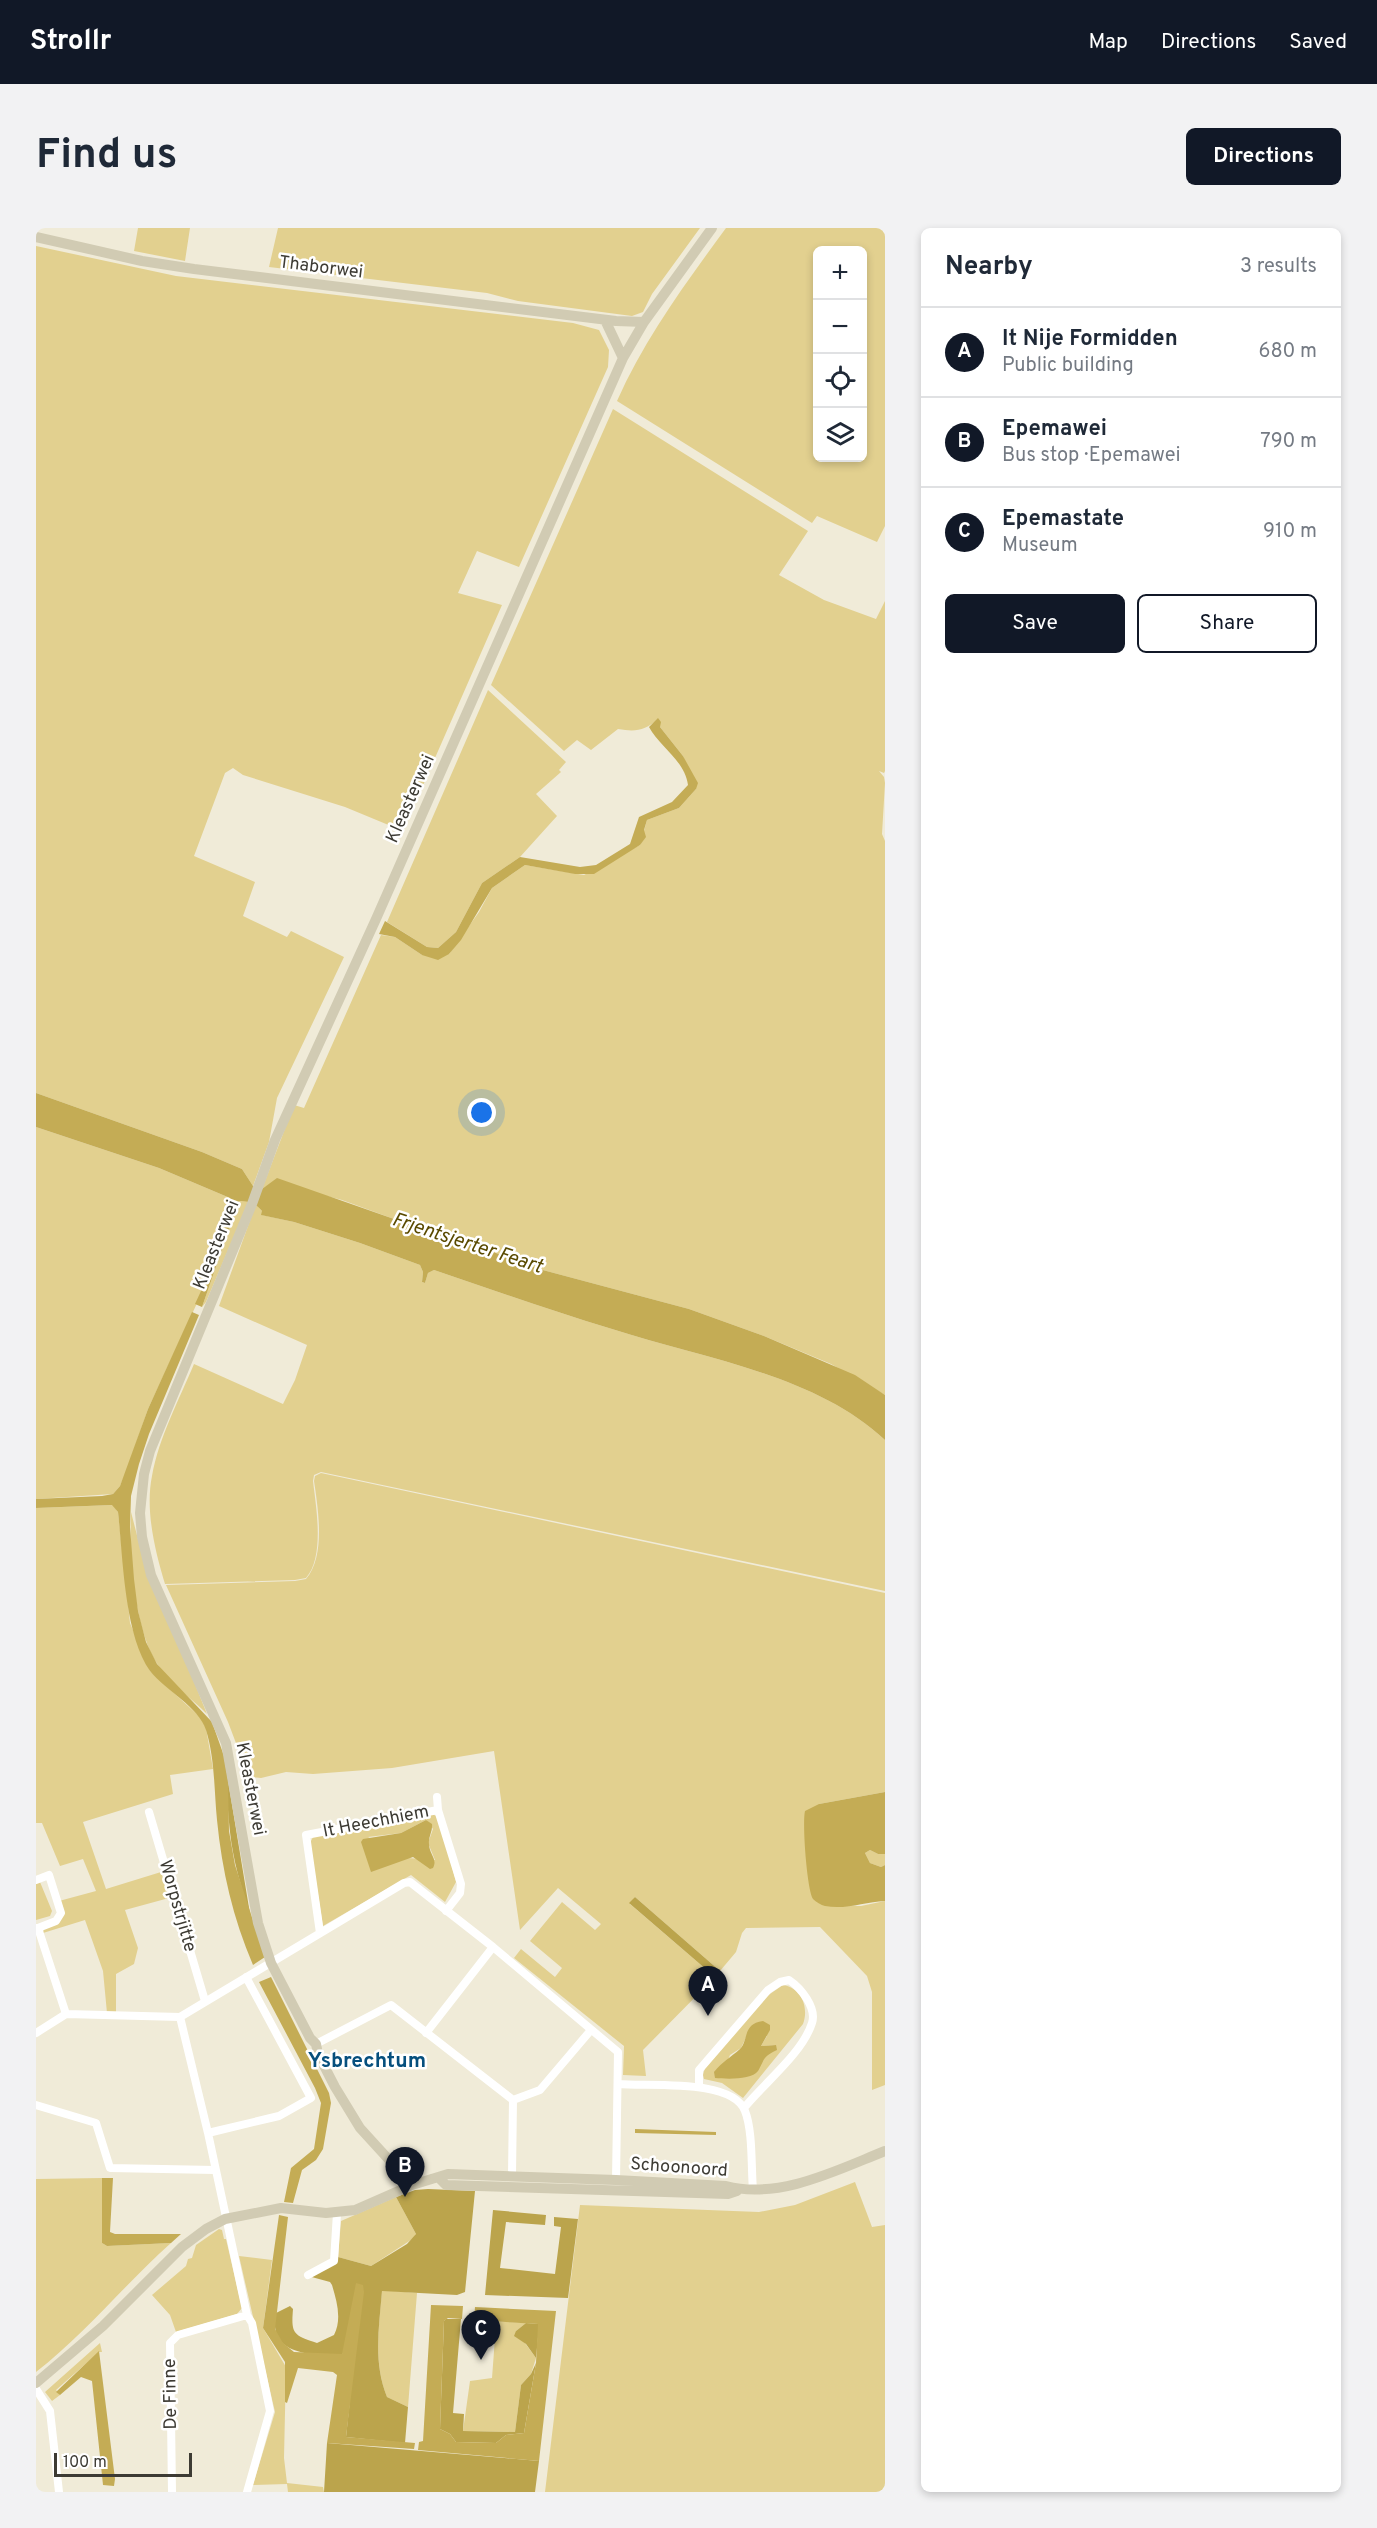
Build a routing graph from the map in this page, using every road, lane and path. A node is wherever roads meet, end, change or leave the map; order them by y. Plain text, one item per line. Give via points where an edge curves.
1 (712, 228) edge
2 (36, 237) edge
3 (605, 320) junction
4 (644, 322) junction
5 (623, 358) junction
6 (437, 1797) dead end
7 (438, 1810) junction
8 (149, 1812) dead end
9 (36, 1880) edge
10 (446, 1911) junction
11 (37, 1928) edge
12 (320, 1933) junction
13 (493, 1947) junction
14 (271, 1963) junction
15 (246, 1977) junction
16 (205, 2001) junction
17 (66, 2014) junction
18 (180, 2017) junction
19 (591, 2030) junction
20 (36, 2033) edge
21 (426, 2034) junction
22 (316, 2044) junction
23 (618, 2084) junction
24 (699, 2087) junction
25 (513, 2100) junction
26 (36, 2105) edge
27 (744, 2108) junction
28 (208, 2133) junction
29 (885, 2151) edge
30 (215, 2170) junction
31 (512, 2175) junction
32 (439, 2178) junction
33 (412, 2185) junction
34 (616, 2185) junction
35 (753, 2190) junction
36 (337, 2213) junction
37 (225, 2219) junction
38 (308, 2275) dead end
39 (247, 2314) junction
40 (36, 2383) edge
41 (36, 2389) edge
42 (59, 2492) edge
43 (172, 2492) edge
44 (247, 2492) edge

1 - 4 street, Kleasterwei
2 - 3 street, Thaborwei via 194,269
3 - 4 street, Thaborwei
3 - 5 street
4 - 5 street, Kleasterwei
5 - 14 street, Kleasterwei via 284,1118 144,1474 140,1513 151,1575 226,1743 258,1923
6 - 7 street, It Heechhiem
7 - 10 street, It Heechhiem via 461,1884 460,1893
7 - 12 street, It Heechhiem via 306,1835
8 - 16 street, Worpstrjitte
9 - 11 street via 49,1875 61,1913 56,1921
10 - 12 street via 416,1885 404,1883
10 - 13 street
11 - 17 street
12 - 14 street
13 - 19 street
13 - 21 street
14 - 15 street
14 - 22 street, Kleasterwei
15 - 16 street
15 - 28 street via 311,2098 279,2116
16 - 18 street
17 - 18 street
17 - 20 street
18 - 28 street
19 - 23 street via 618,2052
19 - 25 street via 540,2090
21 - 22 street via 391,2005
21 - 25 street
22 - 33 street, Kleasterwei via 335,2087 360,2128
23 - 24 street
23 - 34 street
24 - 27 street via 722,2091
24 - 27 street via 699,2070 768,1990 789,1980 804,1994 813,2014 812,2024 800,2046
25 - 31 street
26 - 30 street via 96,2123 110,2168
27 - 35 street
28 - 30 street
29 - 35 street, Schoonoord via 790,2185
30 - 37 street
31 - 32 street via 448,2174
31 - 34 street
32 - 33 street
32 - 34 street via 446,2185
33 - 36 street via 355,2210
34 - 35 street, Schoonoord via 728,2194
36 - 37 street via 281,2208
36 - 38 street via 334,2261
37 - 39 street
37 - 40 street via 182,2247 103,2326
39 - 43 street, De Finne via 178,2335 170,2343
39 - 44 street via 270,2411
41 - 42 street via 50,2411

